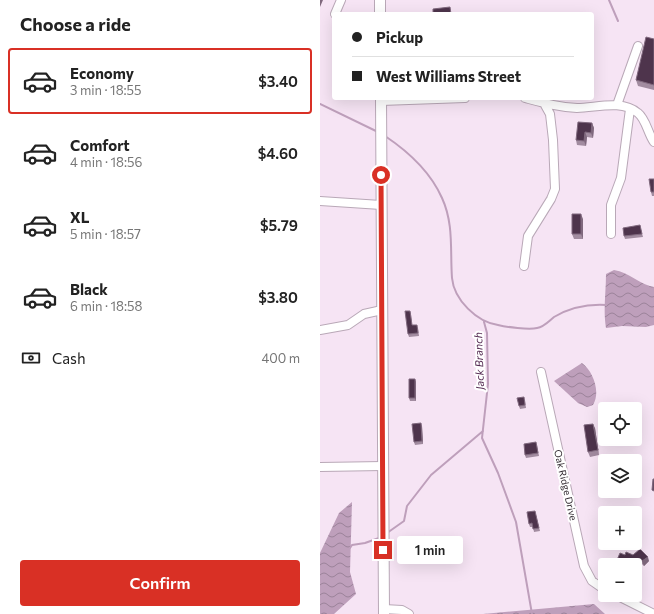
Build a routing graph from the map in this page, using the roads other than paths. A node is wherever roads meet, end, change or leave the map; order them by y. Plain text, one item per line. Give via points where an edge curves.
1 (341, 0) edge
2 (380, 0) edge
3 (336, 12) edge
4 (380, 12) edge
5 (638, 46) dead end
6 (381, 100) edge
7 (546, 101) edge
8 (616, 105) junction
9 (630, 109) junction
10 (654, 142) edge
11 (320, 201) edge
12 (381, 205) junction
13 (611, 234) dead end
14 (524, 266) dead end
15 (382, 310) junction
16 (320, 330) edge
17 (541, 372) dead end
18 (383, 466) junction
19 (320, 467) edge
20 (598, 585) edge
21 (630, 602) edge
22 (384, 612) edge
23 (409, 614) edge
24 (654, 614) edge

1 - 3 street
2 - 4 main road
5 - 8 street
6 - 12 main road
7 - 8 street via 577,108
7 - 14 street via 553,140 554,189 551,199 528,236
8 - 9 street
9 - 10 street via 642,118
9 - 13 street via 621,178 611,206
11 - 12 street
12 - 15 main road
15 - 16 street via 364,314 348,325
15 - 18 main road
17 - 20 street, Oak Ridge Drive via 584,566 592,581
18 - 19 street
18 - 22 main road
21 - 24 street
22 - 23 street via 402,610

